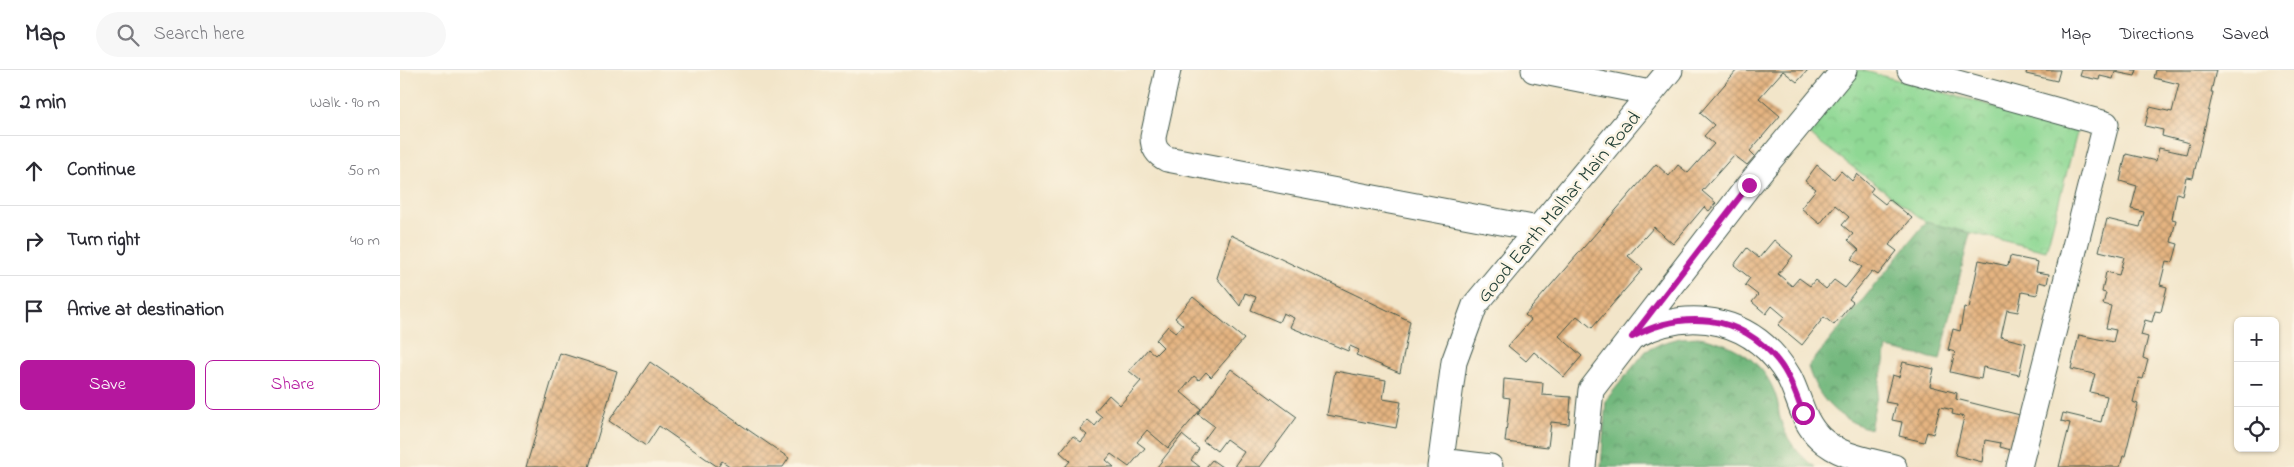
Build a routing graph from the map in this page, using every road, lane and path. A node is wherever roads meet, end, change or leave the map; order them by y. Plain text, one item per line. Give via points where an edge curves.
1 (1168, 70) edge
2 (1534, 70) edge
3 (1670, 70) edge
4 (1844, 70) edge
5 (1910, 70) edge
6 (1650, 94) junction
7 (1538, 229) junction
8 (1632, 337) junction
9 (1440, 464) edge
10 (1490, 467) edge
11 (1583, 467) edge
12 (1894, 467) edge
13 (2020, 467) edge

1 - 7 street via 1153,137 1157,152 1167,159
2 - 6 street
3 - 6 street, Good Earth Malhar Main Road
4 - 8 street via 1749,185
5 - 13 street via 2106,124
6 - 7 street, Good Earth Malhar Main Road
7 - 9 street, Good Earth Malhar Main Road via 1475,305 1454,362
8 - 11 street via 1591,390
8 - 12 street via 1667,322 1687,319 1725,324 1746,333 1778,361 1790,379 1803,413 1820,437 1847,455
9 - 10 street

